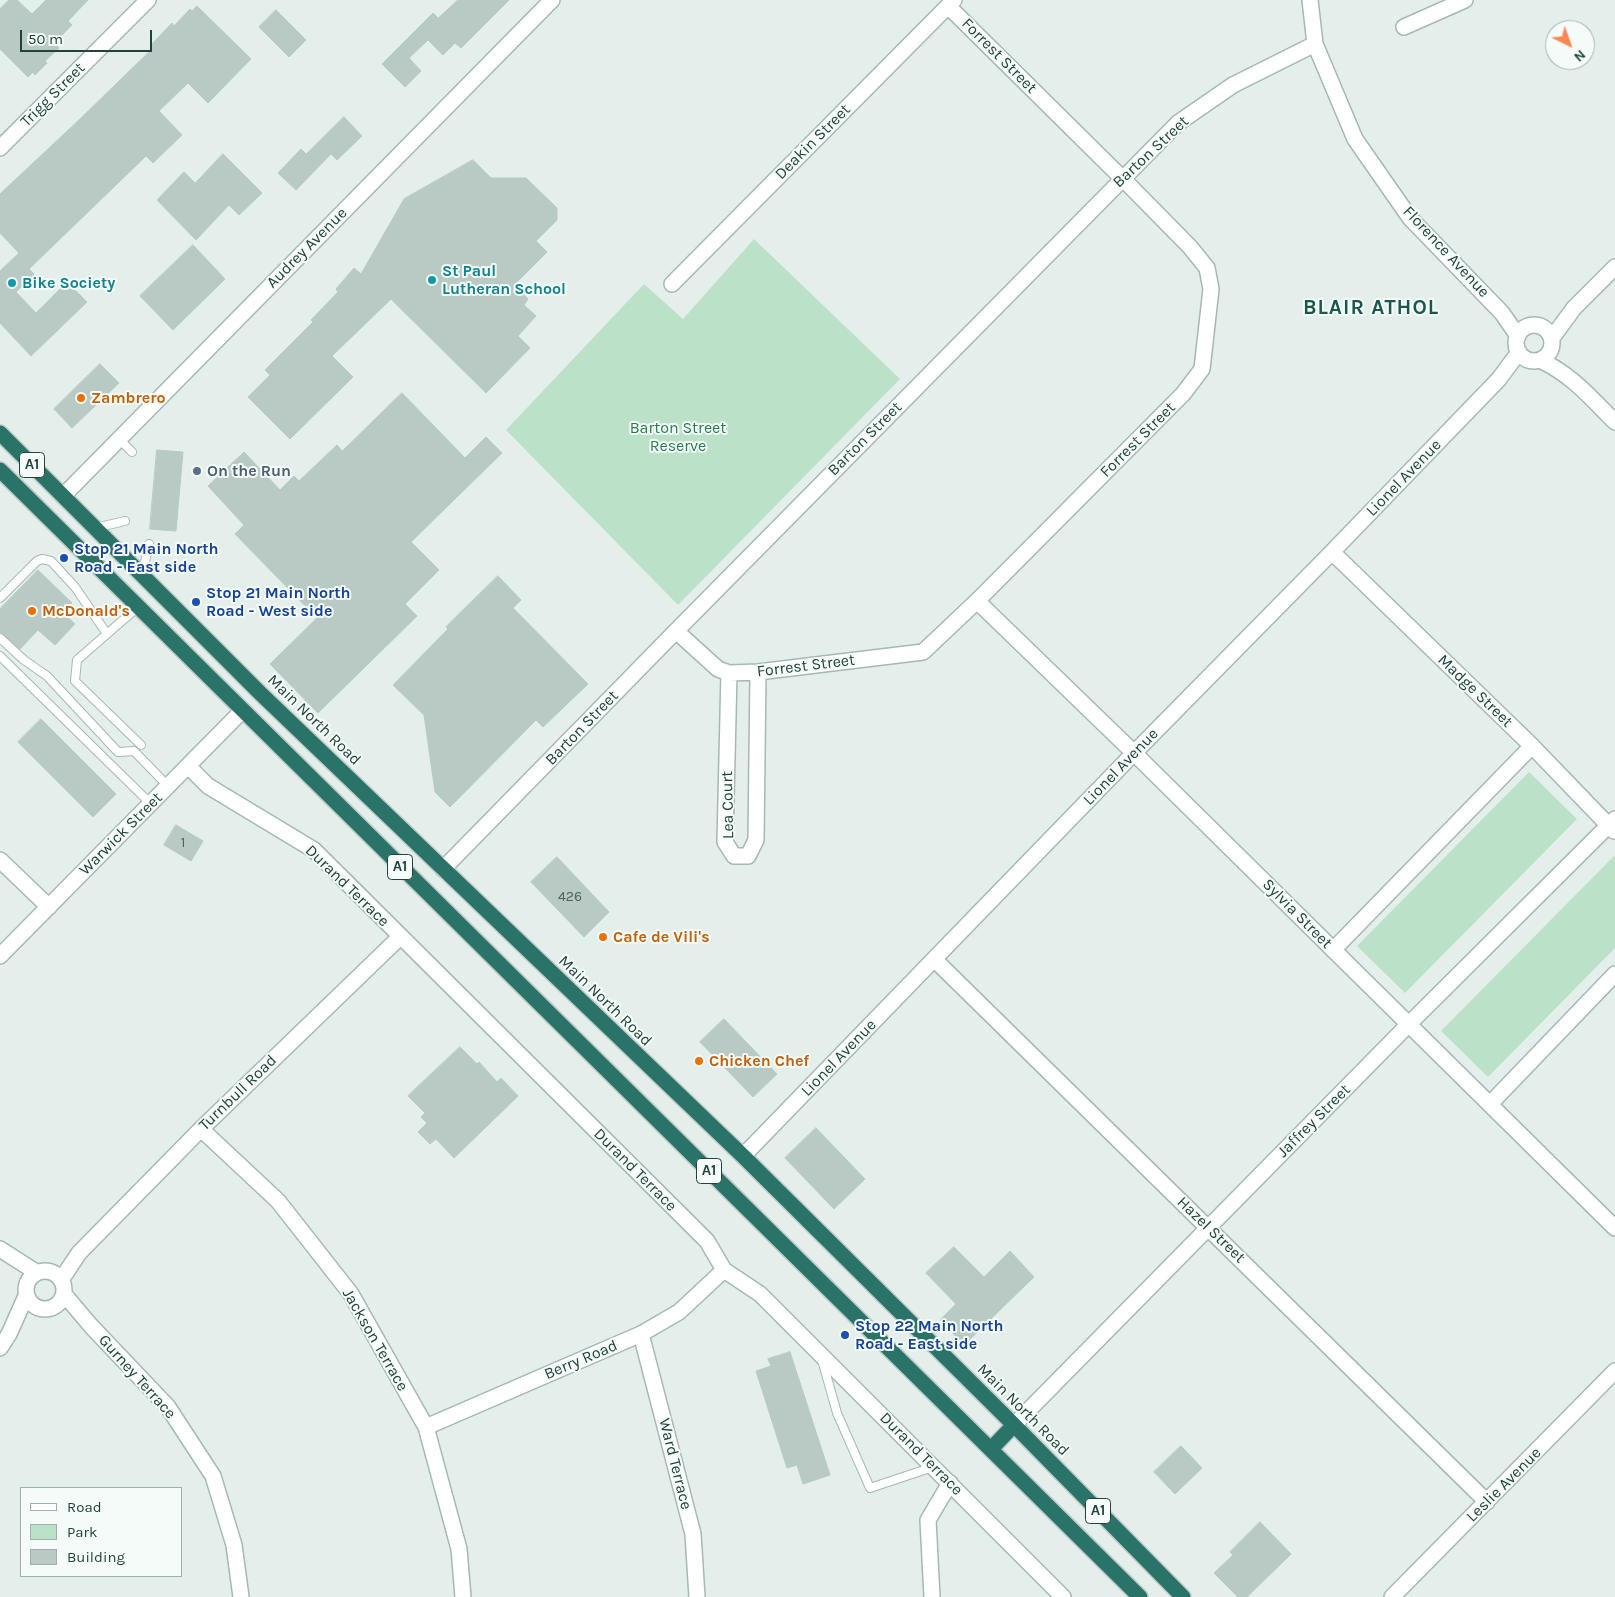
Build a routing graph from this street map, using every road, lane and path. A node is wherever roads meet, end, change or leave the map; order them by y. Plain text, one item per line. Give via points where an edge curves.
1 (148, 0) edge
2 (552, 0) edge
3 (1310, 0) edge
4 (1465, 0) edge
5 (951, 3) edge
6 (1404, 27) dead end
7 (1316, 44) junction
8 (0, 148) edge
9 (1122, 178) junction
10 (1615, 267) edge
11 (672, 284) dead end
12 (1502, 313) junction
13 (1544, 335) junction
14 (1518, 336) junction
15 (1518, 352) junction
16 (1536, 360) junction
17 (1499, 378) junction
18 (1573, 380) junction
19 (1615, 422) edge
20 (0, 433) edge
21 (119, 439) junction
22 (132, 452) dead end
23 (0, 470) edge
24 (63, 496) junction
25 (45, 516) junction
26 (125, 521) dead end
27 (95, 528) junction
28 (149, 544) dead end
29 (1332, 552) junction
30 (142, 575) junction
31 (0, 598) edge
32 (978, 601) junction
33 (138, 607) junction
34 (676, 631) junction
35 (107, 634) junction
36 (0, 638) edge
37 (0, 656) edge
38 (758, 672) junction
39 (729, 673) junction
40 (260, 693) junction
41 (242, 711) junction
42 (141, 744) dead end
43 (1532, 746) junction
44 (1134, 753) junction
45 (188, 766) junction
46 (168, 786) junction
47 (151, 804) junction
48 (1613, 826) edge
49 (0, 860) edge
50 (443, 869) junction
51 (49, 907) junction
52 (400, 937) junction
53 (1333, 950) junction
54 (0, 956) edge
55 (934, 959) junction
56 (1615, 974) edge
57 (1409, 1024) junction
58 (1490, 1104) junction
59 (201, 1129) junction
60 (743, 1156) junction
61 (1209, 1228) junction
62 (1615, 1228) edge
63 (4, 1252) edge
64 (724, 1270) junction
65 (44, 1289) junction
66 (641, 1334) junction
67 (0, 1348) edge
68 (820, 1353) junction
69 (1615, 1371) edge
70 (1014, 1425) junction
71 (426, 1427) junction
72 (991, 1449) junction
73 (934, 1467) junction
74 (950, 1483) junction
75 (1487, 1502) junction
76 (241, 1597) edge
77 (463, 1597) edge
78 (697, 1597) edge
79 (932, 1597) edge
80 (1063, 1597) edge
81 (1140, 1597) edge
82 (1183, 1597) edge
83 (1392, 1597) edge

1 - 8 street, Trigg Street
2 - 21 street, Audrey Avenue
3 - 7 street, Florence Avenue
4 - 6 street
5 - 9 street, Forrest Street
5 - 11 street, Deakin Street
7 - 9 street, Barton Street via 1233,85 1178,123
7 - 12 street, Florence Avenue via 1355,139 1404,210
9 - 32 street, Forrest Street via 1207,268 1211,289 1202,370 1183,394
9 - 34 street, Barton Street
10 - 13 street
12 - 13 street, Florence Avenue
12 - 14 street, Florence Avenue
13 - 14 street via 1525,328
13 - 16 street via 1549,353
13 - 18 street
14 - 15 street
15 - 16 street
15 - 17 street, Lionel Avenue
16 - 17 street, Lionel Avenue
16 - 18 street
17 - 29 street, Lionel Avenue
18 - 19 street
20 - 24 highway, Main North Road / A1
21 - 22 lane
21 - 24 street, Audrey Avenue
23 - 25 highway, A1
24 - 25 highway
24 - 27 highway, Main North Road / A1
25 - 33 highway, A1
26 - 27 lane
27 - 30 highway, Main North Road / A1
28 - 30 lane
29 - 43 street, Madge Street
29 - 44 street, Lionel Avenue
30 - 40 highway, Main North Road / A1
31 - 35 lane via 37,561 51,561 75,587
32 - 38 street, Forrest Street via 923,652
32 - 44 street, Sylvia Street
33 - 35 lane
33 - 41 highway, A1
34 - 39 street via 718,669
34 - 50 street, Barton Street
35 - 42 lane via 77,660 75,681
36 - 46 lane via 47,676 118,752 134,752
37 - 47 lane
38 - 39 street, Forrest Street
38 - 39 street, Lea Court via 756,840 748,856 734,856 725,842
40 - 41 highway
40 - 50 highway, Main North Road / A1
41 - 45 street, Warwick Street
41 - 72 highway, A1
43 - 48 street, Madge Street
43 - 53 street
44 - 53 street, Sylvia Street
44 - 55 street, Lionel Avenue
45 - 46 street, Warwick Street
45 - 52 street, Durand Terrace via 208,786 314,850
46 - 47 street, Warwick Street
47 - 51 street, Warwick Street
48 - 57 street, Jaffrey Street
49 - 51 street
50 - 60 highway, Main North Road / A1
51 - 54 street, Warwick Street
52 - 59 street, Turnbull Road
52 - 64 street, Durand Terrace via 707,1241
53 - 57 street, Sylvia Street
55 - 60 street, Lionel Avenue
55 - 61 street, Hazel Street
56 - 58 street
57 - 58 street, Sylvia Street
57 - 61 street, Jaffrey Street
58 - 62 street, Sylvia Street
59 - 65 street, Turnbull Road
59 - 71 street, Jackson Terrace via 278,1202 351,1294
60 - 70 highway, Main North Road / A1
61 - 70 street, Jaffrey Street
61 - 75 street, Hazel Street
63 - 65 street, Gurney Terrace
64 - 66 street, Berry Road via 679,1312
64 - 68 street, Durand Terrace via 760,1294
65 - 67 street, Turnbull Road
65 - 76 street, Gurney Terrace via 90,1326 168,1407 213,1476 234,1545
66 - 71 street, Berry Road
66 - 78 street, Ward Terrace via 693,1534
68 - 73 street, Durand Terrace
68 - 73 lane via 837,1413 870,1488
69 - 75 street, Leslie Avenue
70 - 72 highway
70 - 82 highway, Main North Road / A1
71 - 77 street, Jackson Terrace via 460,1549
72 - 81 highway, A1
73 - 74 street, Durand Terrace
74 - 79 street via 928,1520
74 - 80 street, Durand Terrace
75 - 83 street, Leslie Avenue

